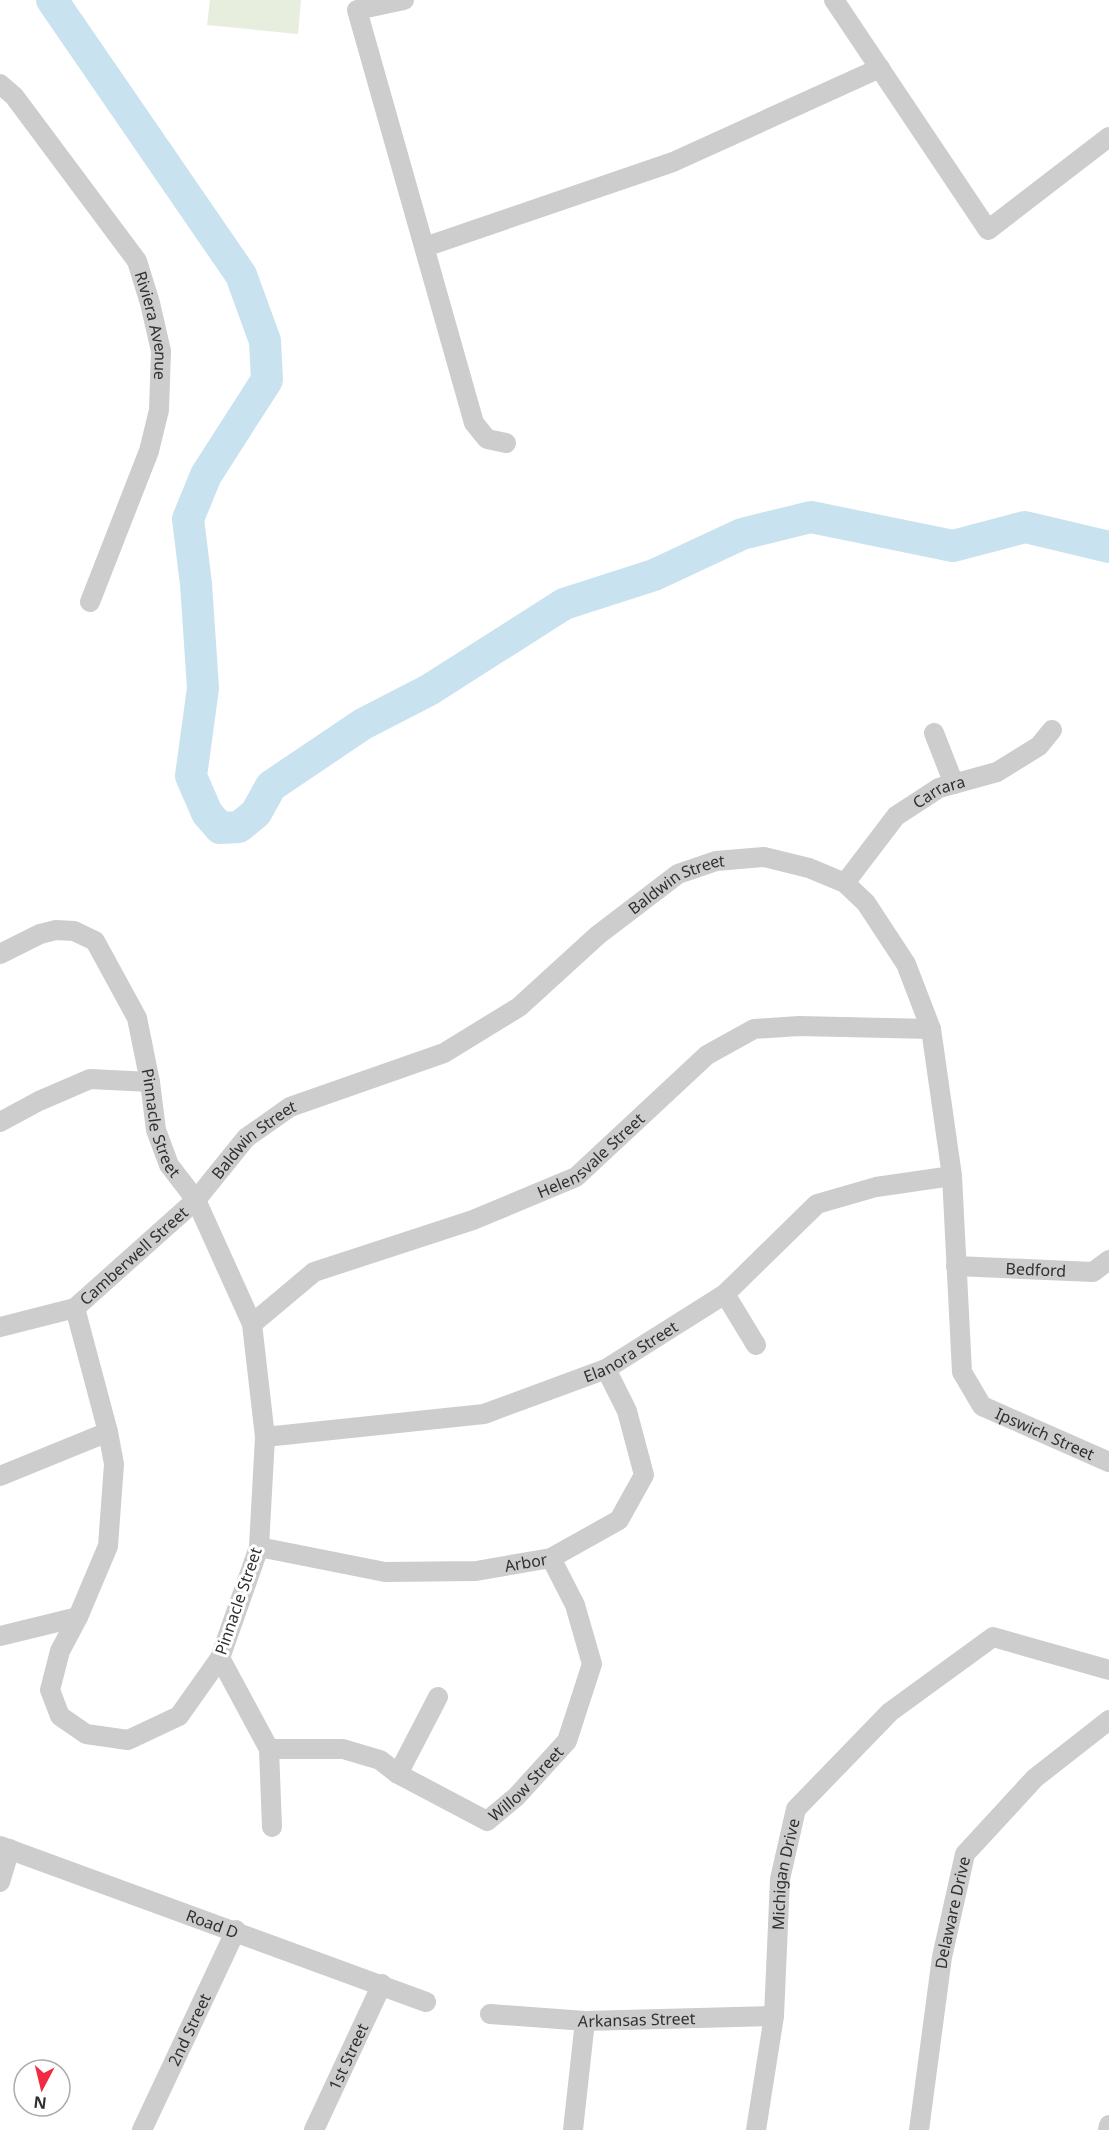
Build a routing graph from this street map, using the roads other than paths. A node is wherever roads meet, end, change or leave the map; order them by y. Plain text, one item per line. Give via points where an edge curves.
1 (404, 0) edge
2 (834, 0) edge
3 (880, 68) junction
4 (0, 84) edge
5 (1109, 137) edge
6 (424, 247) junction
7 (506, 443) dead end
8 (90, 602) dead end
9 (1052, 730) dead end
10 (934, 733) dead end
11 (954, 784) junction
12 (845, 883) junction
13 (0, 954) edge
14 (931, 1029) junction
15 (150, 1082) junction
16 (0, 1122) edge
17 (952, 1176) junction
18 (196, 1200) junction
19 (1109, 1260) edge
20 (956, 1266) junction
21 (725, 1294) junction
22 (75, 1308) junction
23 (252, 1324) junction
24 (0, 1328) edge
25 (756, 1345) dead end
26 (606, 1369) junction
27 (108, 1432) junction
28 (265, 1437) junction
29 (1109, 1462) edge
30 (0, 1476) edge
31 (259, 1546) junction
32 (551, 1558) junction
33 (78, 1617) junction
34 (0, 1636) edge
35 (220, 1658) junction
36 (1109, 1670) edge
37 (438, 1697) dead end
38 (1109, 1720) edge
39 (269, 1749) junction
40 (398, 1774) junction
41 (272, 1827) dead end
42 (5, 1847) edge
43 (0, 1882) edge
44 (236, 1930) junction
45 (382, 1984) junction
46 (426, 2002) dead end
47 (494, 2014) dead end
48 (774, 2016) junction
49 (585, 2021) junction
50 (1109, 2125) edge
51 (142, 2130) edge
52 (314, 2130) edge
53 (573, 2130) edge
54 (756, 2130) edge
55 (919, 2130) edge
56 (1108, 2130) edge

1 - 6 street via 357,10
2 - 3 street
3 - 5 street via 988,230
3 - 6 street via 674,162
4 - 8 street, Riviera Avenue via 14,96 137,261 161,351 159,410 149,452
6 - 7 street via 474,423 487,439
9 - 11 street, Carrara via 1039,746 997,772
10 - 11 street
11 - 12 street, Carrara via 939,788 896,816
12 - 14 street, Baldwin Street via 866,903 906,964
12 - 18 street, Baldwin Street via 809,868 764,857 716,861 678,874 598,935 519,1007 444,1053 290,1107 246,1138
13 - 15 street, Pinnacle Street via 56,930 74,930 95,942 137,1018
14 - 17 street, Baldwin Street
14 - 23 street, Helensvale Street via 754,1029 707,1055 576,1177 473,1220 314,1272
15 - 16 street via 90,1079
15 - 18 street, Pinnacle Street via 156,1130 169,1165
17 - 20 street, Baldwin Street
17 - 21 street, Elanora Street via 876,1187 817,1204
18 - 22 street, Camberwell Street
18 - 23 street, Pinnacle Street
19 - 20 street, Bedford via 1093,1272
20 - 29 street, Ipswich Street via 962,1372 982,1406
21 - 25 street
21 - 26 street, Elanora Street
22 - 24 street, Camberwell Street
22 - 27 street, Pinnacle Street
23 - 28 street, Pinnacle Street
26 - 28 street, Elanora Street via 484,1414
26 - 32 street, Arbor via 627,1411 644,1475 619,1520
27 - 30 street
27 - 33 street, Pinnacle Street via 114,1464 108,1546
28 - 31 street, Pinnacle Street
31 - 32 street, Arbor via 385,1572 476,1571
31 - 35 street, Pinnacle Street
32 - 40 street, Willow Street via 575,1605 592,1664 567,1741 516,1797 487,1821
33 - 34 street
33 - 35 street, Pinnacle Street via 60,1651 50,1690 60,1716 86,1734 128,1740 179,1716
35 - 39 street
36 - 48 street, Michigan Drive via 993,1637 890,1712 796,1809 780,1879
37 - 40 street
38 - 55 street, Delaware Drive via 1035,1778 965,1854 942,1957
39 - 40 street, Willow Street via 343,1749 380,1760
39 - 41 street
42 - 43 street
42 - 44 street, Road D
44 - 45 street, Road D
44 - 51 street, 2nd Street
45 - 46 street, Road D
45 - 52 street, 1st Street
47 - 49 street, Arkansas Street
48 - 49 street, Arkansas Street
48 - 54 street, Michigan Drive
49 - 53 street
50 - 56 street

